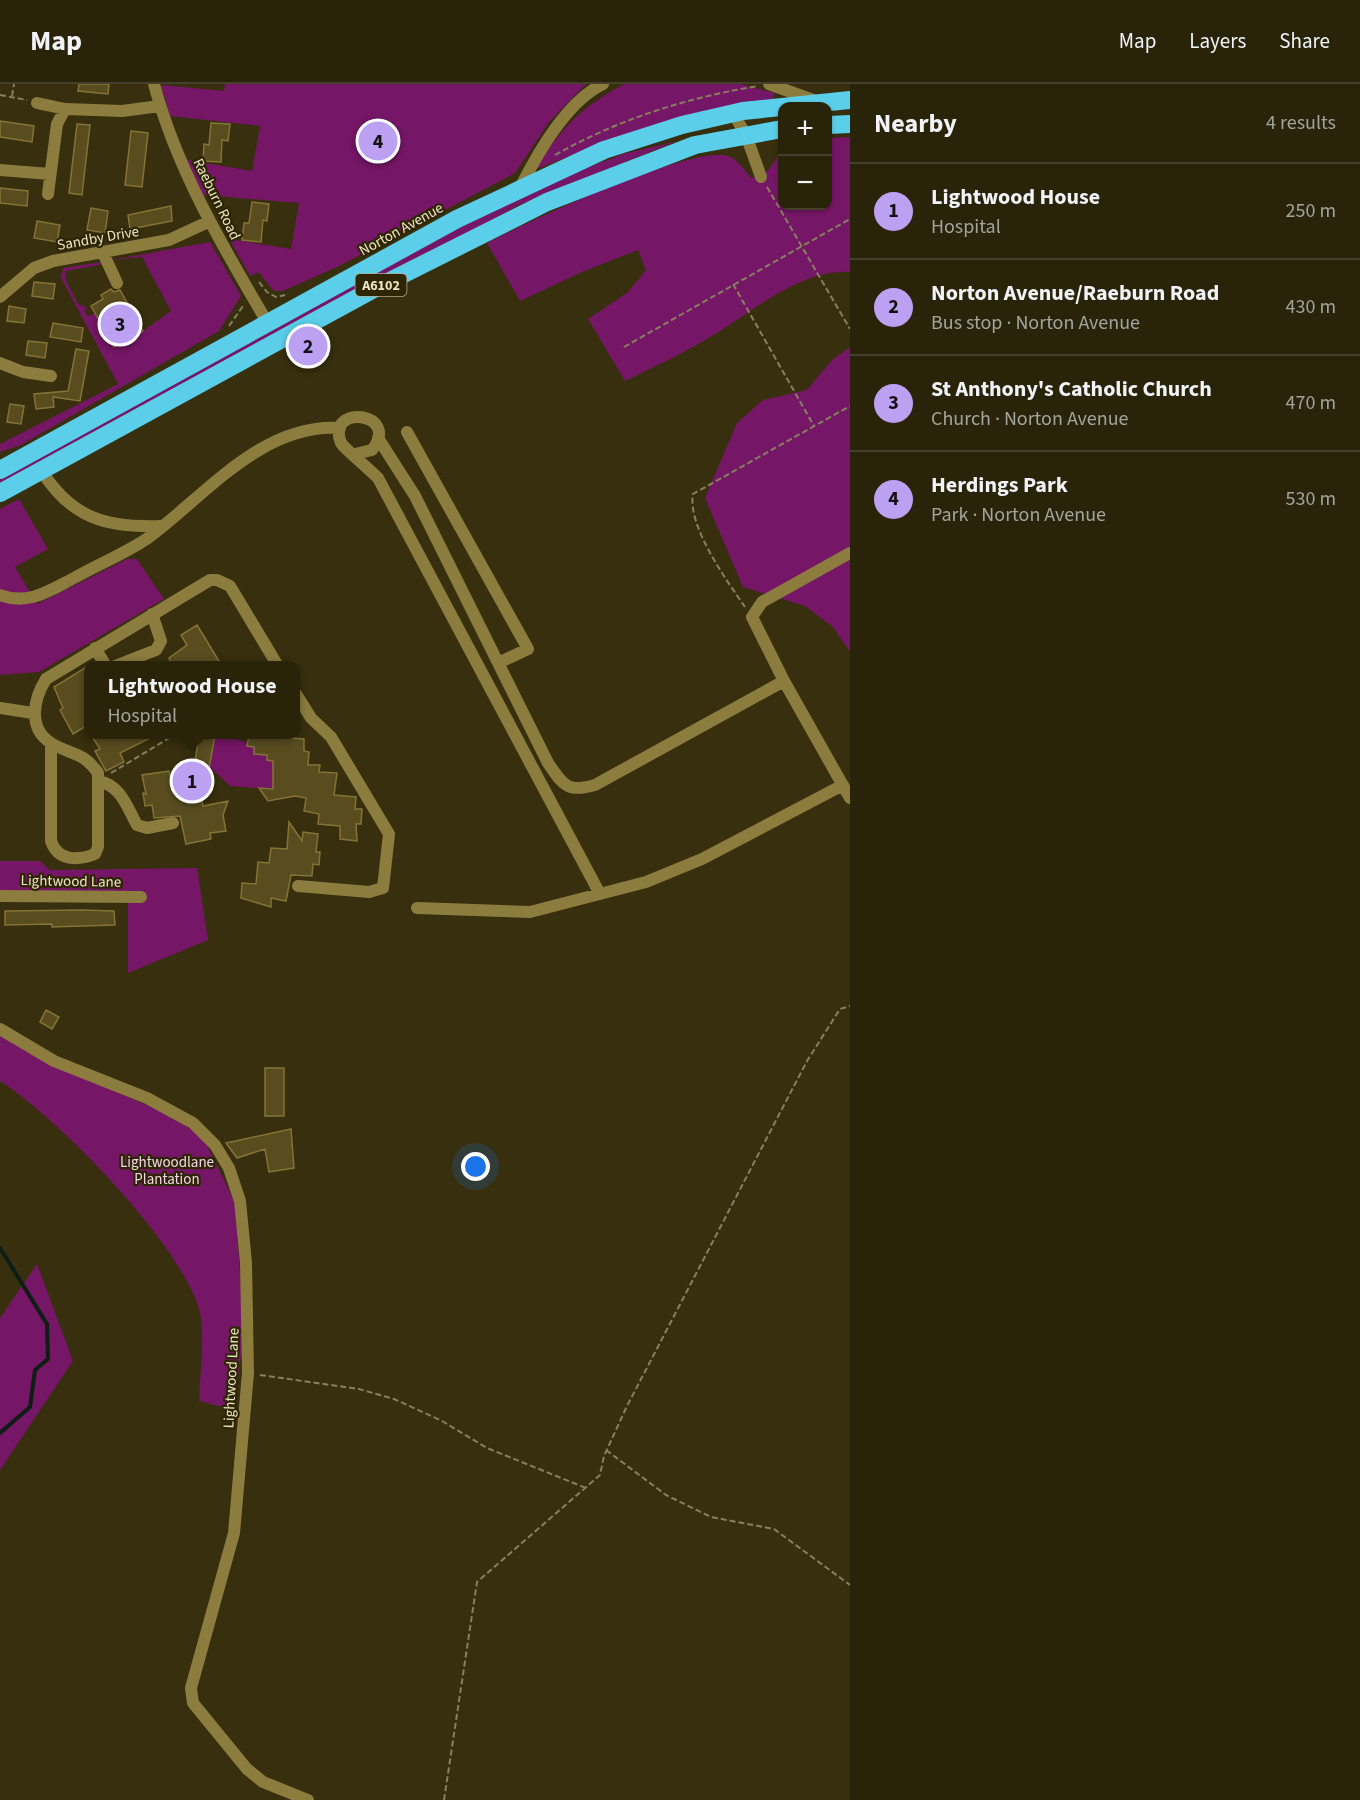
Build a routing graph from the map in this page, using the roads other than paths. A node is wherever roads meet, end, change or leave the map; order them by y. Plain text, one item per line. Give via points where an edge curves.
1 (154, 84) edge
2 (603, 84) edge
3 (769, 84) edge
4 (850, 100) edge
5 (817, 101) junction
6 (37, 102) road end
7 (160, 106) junction
8 (64, 109) junction
9 (733, 113) junction
10 (850, 124) edge
11 (832, 125) edge
12 (778, 130) edge
13 (746, 135) junction
14 (0, 170) edge
15 (50, 174) junction
16 (761, 177) road end
17 (520, 188) junction
18 (48, 194) dead end
19 (208, 222) junction
20 (103, 253) junction
21 (117, 283) dead end
22 (0, 297) edge
23 (267, 322) junction
24 (0, 363) edge
25 (51, 376) dead end
26 (340, 428) junction
27 (407, 432) dead end
28 (378, 438) junction
29 (355, 454) junction
30 (41, 470) junction
31 (0, 471) edge
32 (0, 493) edge
33 (161, 526) junction
34 (850, 553) edge
35 (0, 595) edge
36 (152, 614) junction
37 (95, 648) junction
38 (103, 661) edge
39 (128, 661) edge
40 (275, 661) edge
41 (498, 663) junction
42 (784, 681) junction
43 (300, 700) edge
44 (0, 708) edge
45 (33, 713) junction
46 (51, 744) junction
47 (98, 781) junction
48 (843, 785) junction
49 (850, 798) edge
50 (173, 823) dead end
51 (298, 886) dead end
52 (600, 894) junction
53 (0, 896) edge
54 (141, 897) dead end
55 (417, 908) dead end
56 (0, 1029) edge
57 (308, 1800) edge

1 - 7 street, Raeburn Road
2 - 17 street via 567,115 535,157
3 - 5 street
4 - 5 highway, Norton Avenue / A6102
5 - 9 highway, Norton Avenue / A6102
6 - 8 street
7 - 8 street via 122,111
7 - 19 street, Raeburn Road
8 - 15 street via 57,124
9 - 13 street
9 - 17 highway, Norton Avenue / A6102 via 604,150
10 - 11 highway
12 - 13 highway, A6102
13 - 16 street
13 - 30 highway, A6102 via 695,145 547,202 370,291
14 - 15 street
15 - 18 street
17 - 23 highway, Norton Avenue / A6102
19 - 20 street, Sandby Drive via 170,240
19 - 23 street, Raeburn Road
20 - 21 street
20 - 22 street, Sandby Drive via 34,268
23 - 31 highway, Norton Avenue / A6102
24 - 25 street via 23,372
26 - 28 street via 350,418 365,417 377,428
26 - 29 street via 340,443
26 - 33 street via 295,431 200,492
27 - 41 street via 528,649
28 - 29 street via 372,450
28 - 41 street via 415,496
29 - 52 street via 378,478
30 - 32 highway, A6102
30 - 33 street via 54,490 86,515 127,527
33 - 35 street via 147,538 35,598 12,600
34 - 42 street via 762,602 752,617
36 - 37 street
36 - 39 street via 160,646
36 - 40 street via 210,580 218,580 230,586
37 - 38 street
37 - 45 street via 46,678
41 - 42 street via 548,763 563,784 578,790 595,785
42 - 48 street
43 - 51 street via 331,737 389,834 383,888 369,892
44 - 45 street
45 - 46 street
46 - 47 street via 78,753 92,764
46 - 47 street via 51,841 60,856 79,858 95,854
47 - 50 street via 116,790 137,825 147,828
48 - 49 street
48 - 52 street via 702,859 646,882
52 - 55 street via 530,912
53 - 54 street, Lightwood Lane
56 - 57 street, Lightwood Lane via 54,1061 147,1098 193,1123 215,1145 229,1167 240,1201 247,1283 248,1373 234,1533 191,1688 193,1703 247,1768 263,1782

